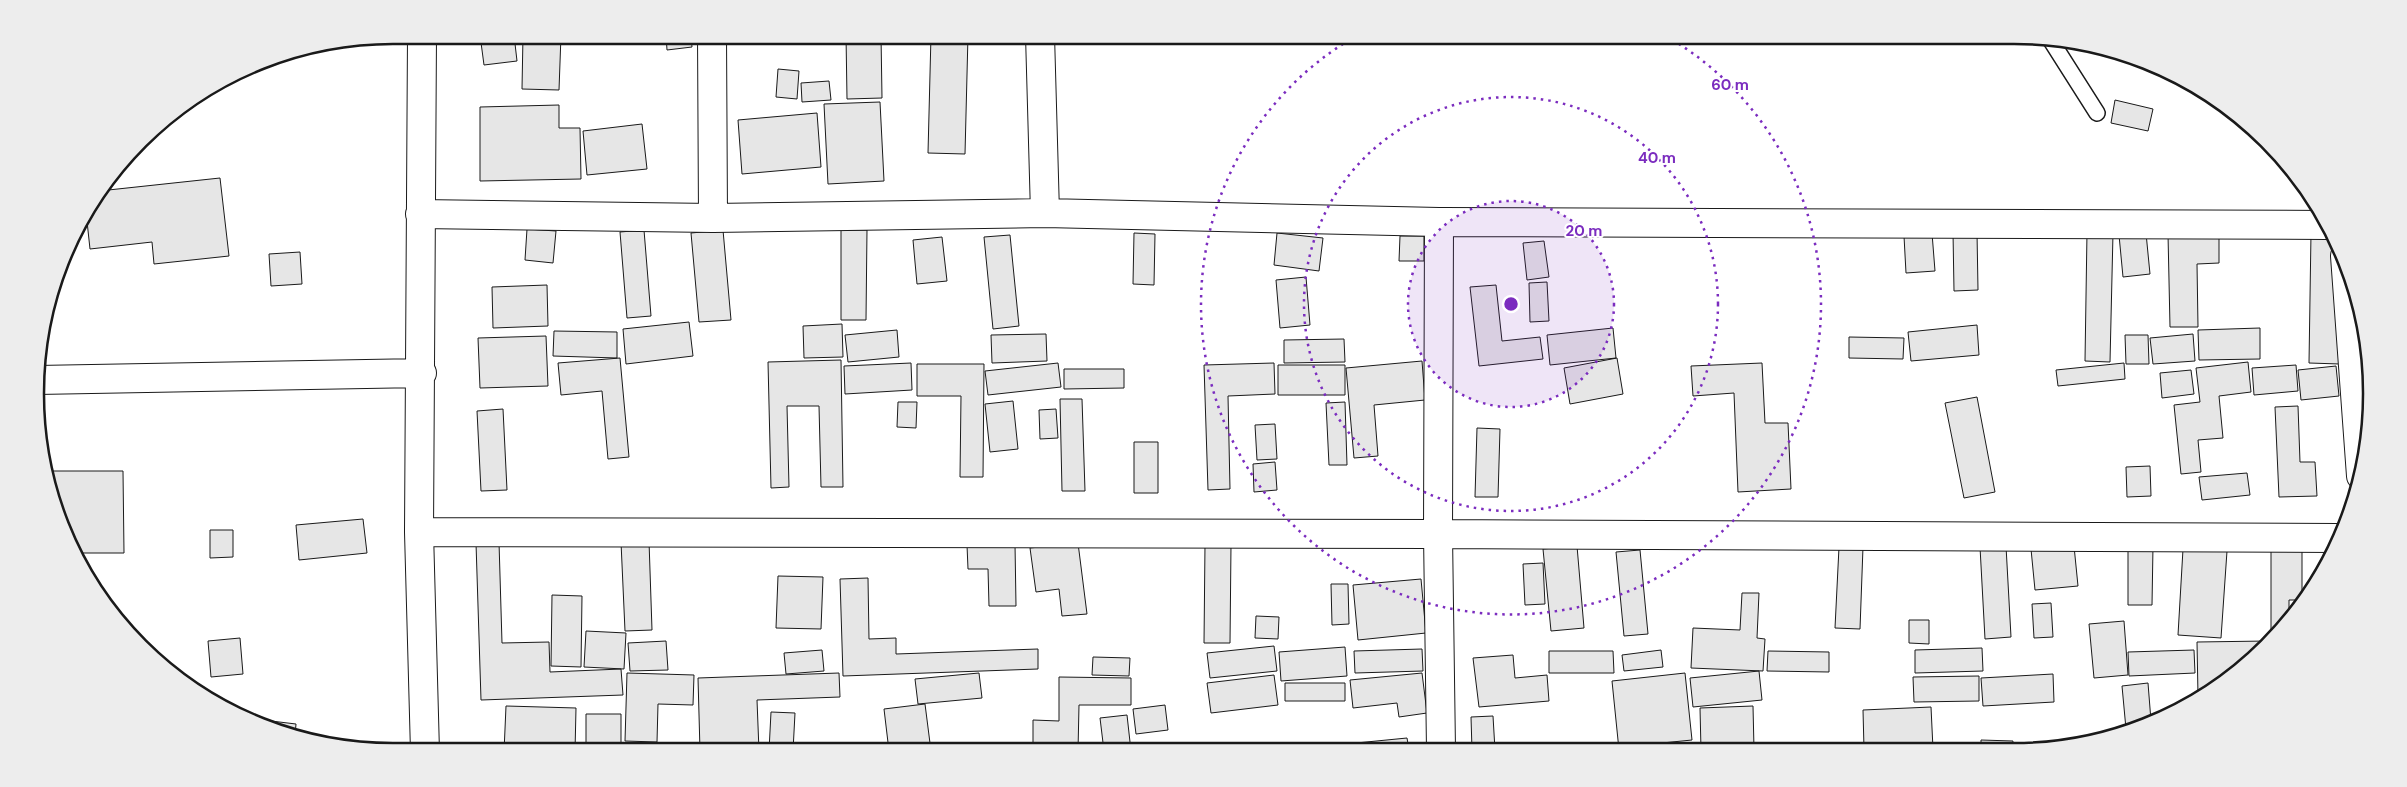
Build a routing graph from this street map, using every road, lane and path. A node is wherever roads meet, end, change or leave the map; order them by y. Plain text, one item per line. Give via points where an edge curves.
1 (422, 44) edge
2 (712, 44) edge
3 (1040, 44) edge
4 (2055, 46) edge
5 (2096, 113) dead end
6 (1045, 213) junction
7 (420, 214) junction
8 (714, 218) junction
9 (1439, 222) junction
10 (2319, 225) edge
11 (2347, 290) edge
12 (422, 373) junction
13 (44, 380) edge
14 (2359, 447) edge
15 (419, 532) junction
16 (1438, 534) junction
17 (2332, 538) edge
18 (425, 743) edge
19 (1442, 743) edge

1 - 7 street
2 - 8 street
3 - 6 street
4 - 5 lane
6 - 8 street
6 - 9 street
7 - 8 street
7 - 12 street
9 - 10 street
9 - 16 street
11 - 14 street
12 - 13 street
12 - 15 street
15 - 16 street
15 - 18 street
16 - 17 street
16 - 19 street

